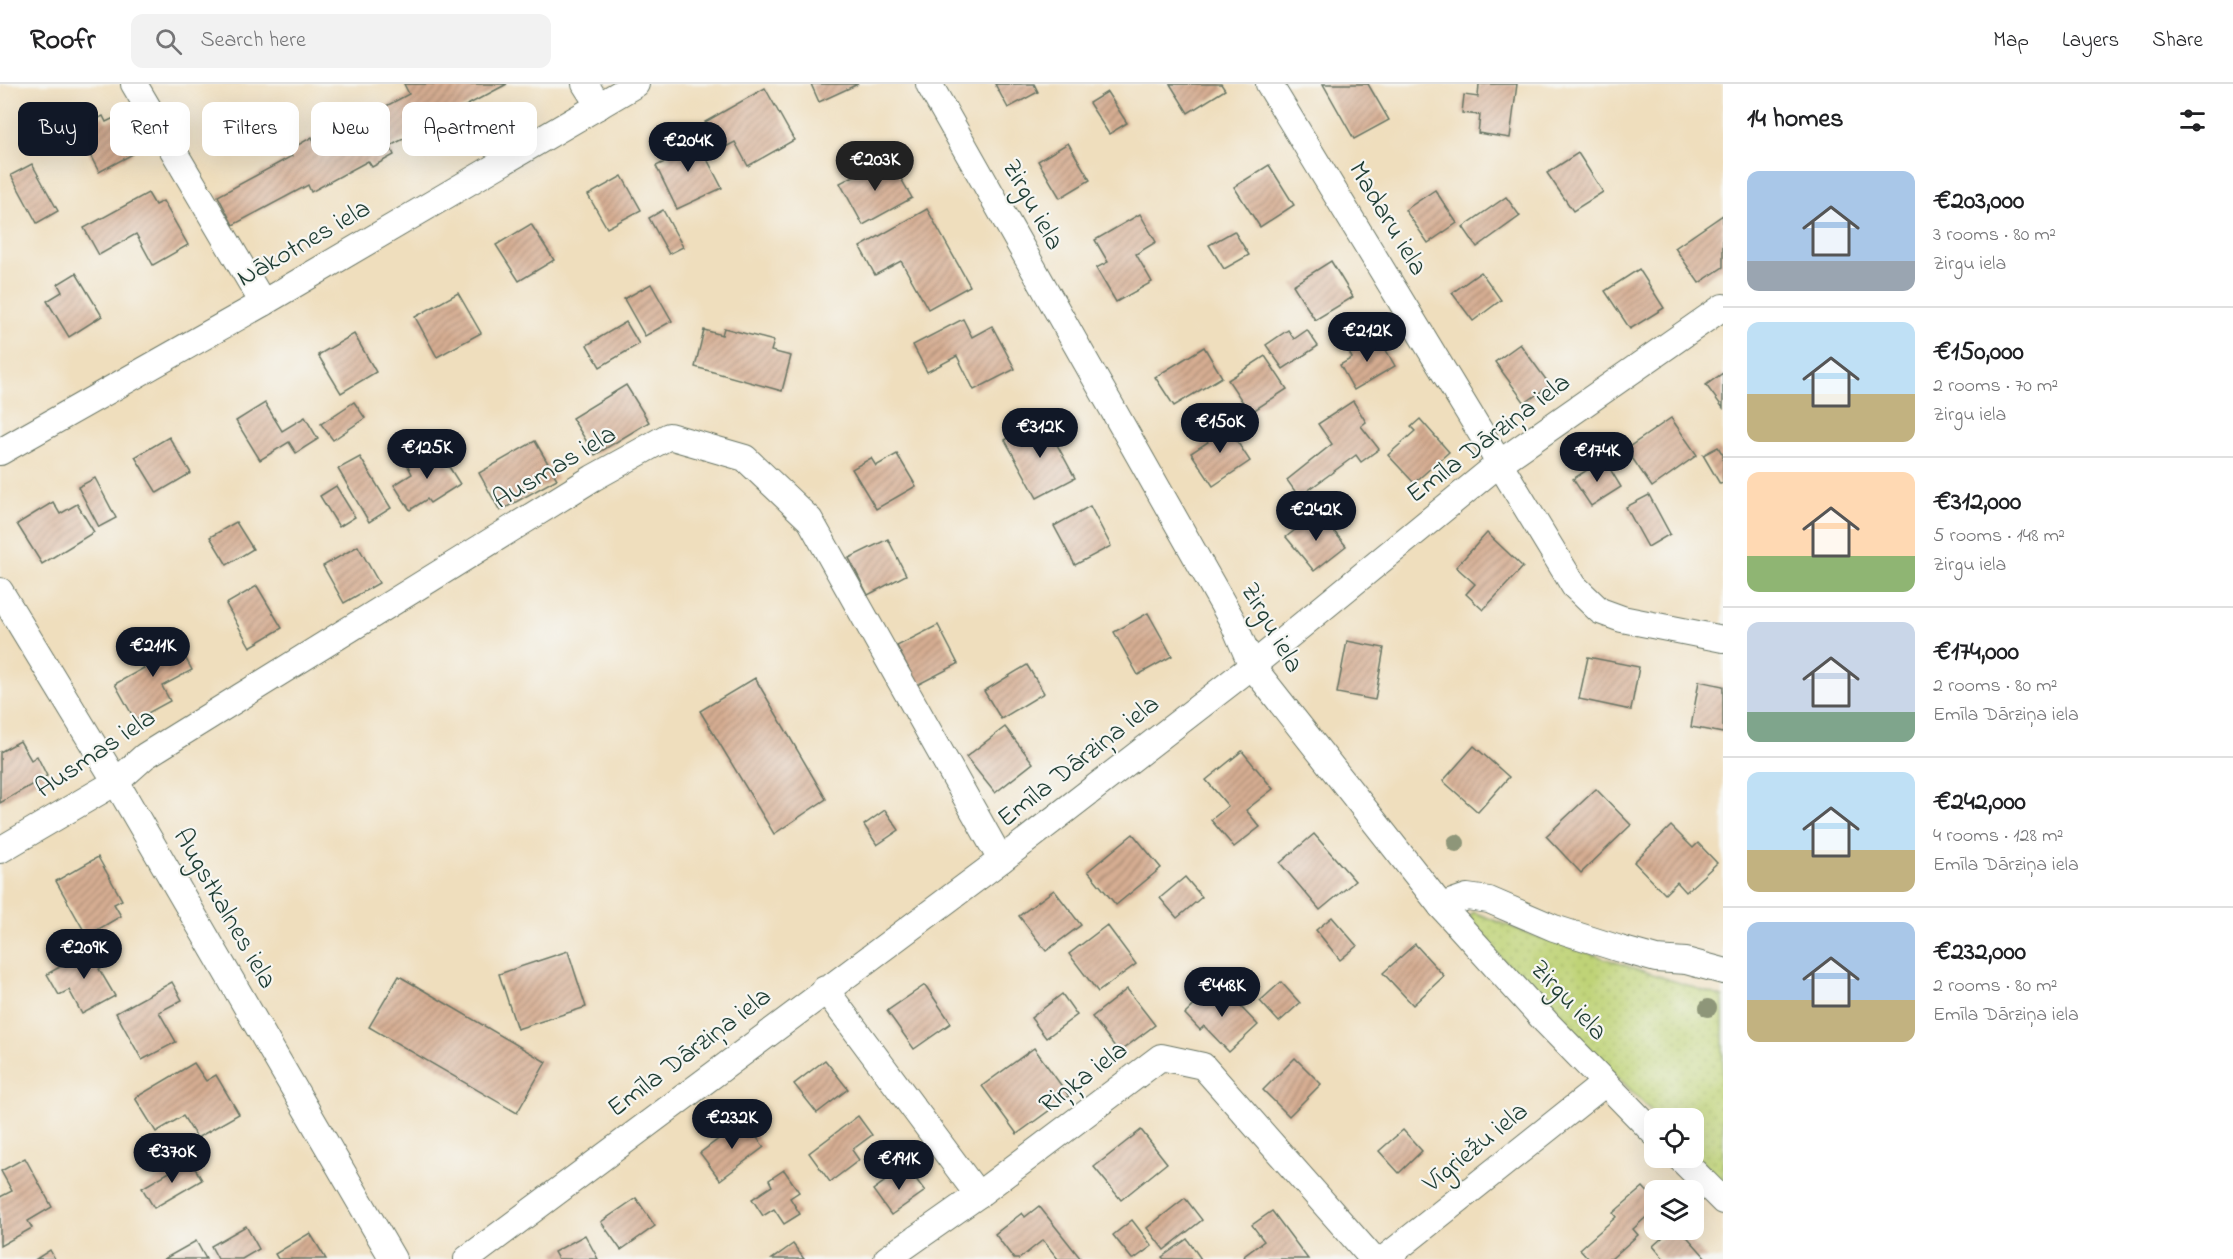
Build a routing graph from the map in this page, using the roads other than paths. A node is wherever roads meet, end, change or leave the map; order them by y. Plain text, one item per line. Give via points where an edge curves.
1 (134, 84) edge
2 (585, 84) edge
3 (636, 84) edge
4 (929, 84) edge
5 (1269, 84) edge
6 (599, 106) junction
7 (263, 303) junction
8 (1723, 307) edge
9 (0, 452) edge
10 (1501, 462) junction
11 (0, 591) edge
12 (1723, 639) edge
13 (1252, 666) junction
14 (116, 782) junction
15 (0, 849) edge
16 (1001, 860) junction
17 (1441, 906) junction
18 (1723, 971) edge
19 (825, 990) junction
20 (1605, 1083) junction
21 (1644, 1123) edge
22 (1690, 1168) edge
23 (978, 1195) junction
24 (1723, 1201) edge
25 (393, 1259) edge
26 (467, 1259) edge
27 (887, 1259) edge
28 (1373, 1259) edge
29 (1384, 1259) edge

1 - 7 street
2 - 6 street
3 - 6 street, Nākotnes iela
4 - 13 street, Zirgu iela via 1233,622
5 - 10 street, Madaru iela
6 - 7 street, Nākotnes iela
7 - 9 street, Nākotnes iela
8 - 10 street, Emīla Dārziņa iela
10 - 12 street, Madaru iela via 1574,586 1600,611 1622,620
10 - 13 street, Emīla Dārziņa iela
11 - 14 street, Augstkalnes iela
13 - 16 street, Emīla Dārziņa iela
13 - 17 street, Zirgu iela
14 - 15 street, Ausmas iela
14 - 16 street, Ausmas iela via 145,756 593,478 669,436 745,458 810,520
14 - 25 street, Augstkalnes iela
16 - 19 street, Emīla Dārziņa iela
17 - 18 street via 1467,897 1489,900 1554,928 1620,949
17 - 20 street, Zirgu iela
19 - 23 street
19 - 26 street, Emīla Dārziņa iela
20 - 21 street, Zirgu iela
20 - 29 street, Vīgriežu iela
22 - 24 street
23 - 27 street, Riņķa iela
23 - 28 street, Riņķa iela via 1161,1057 1203,1066

